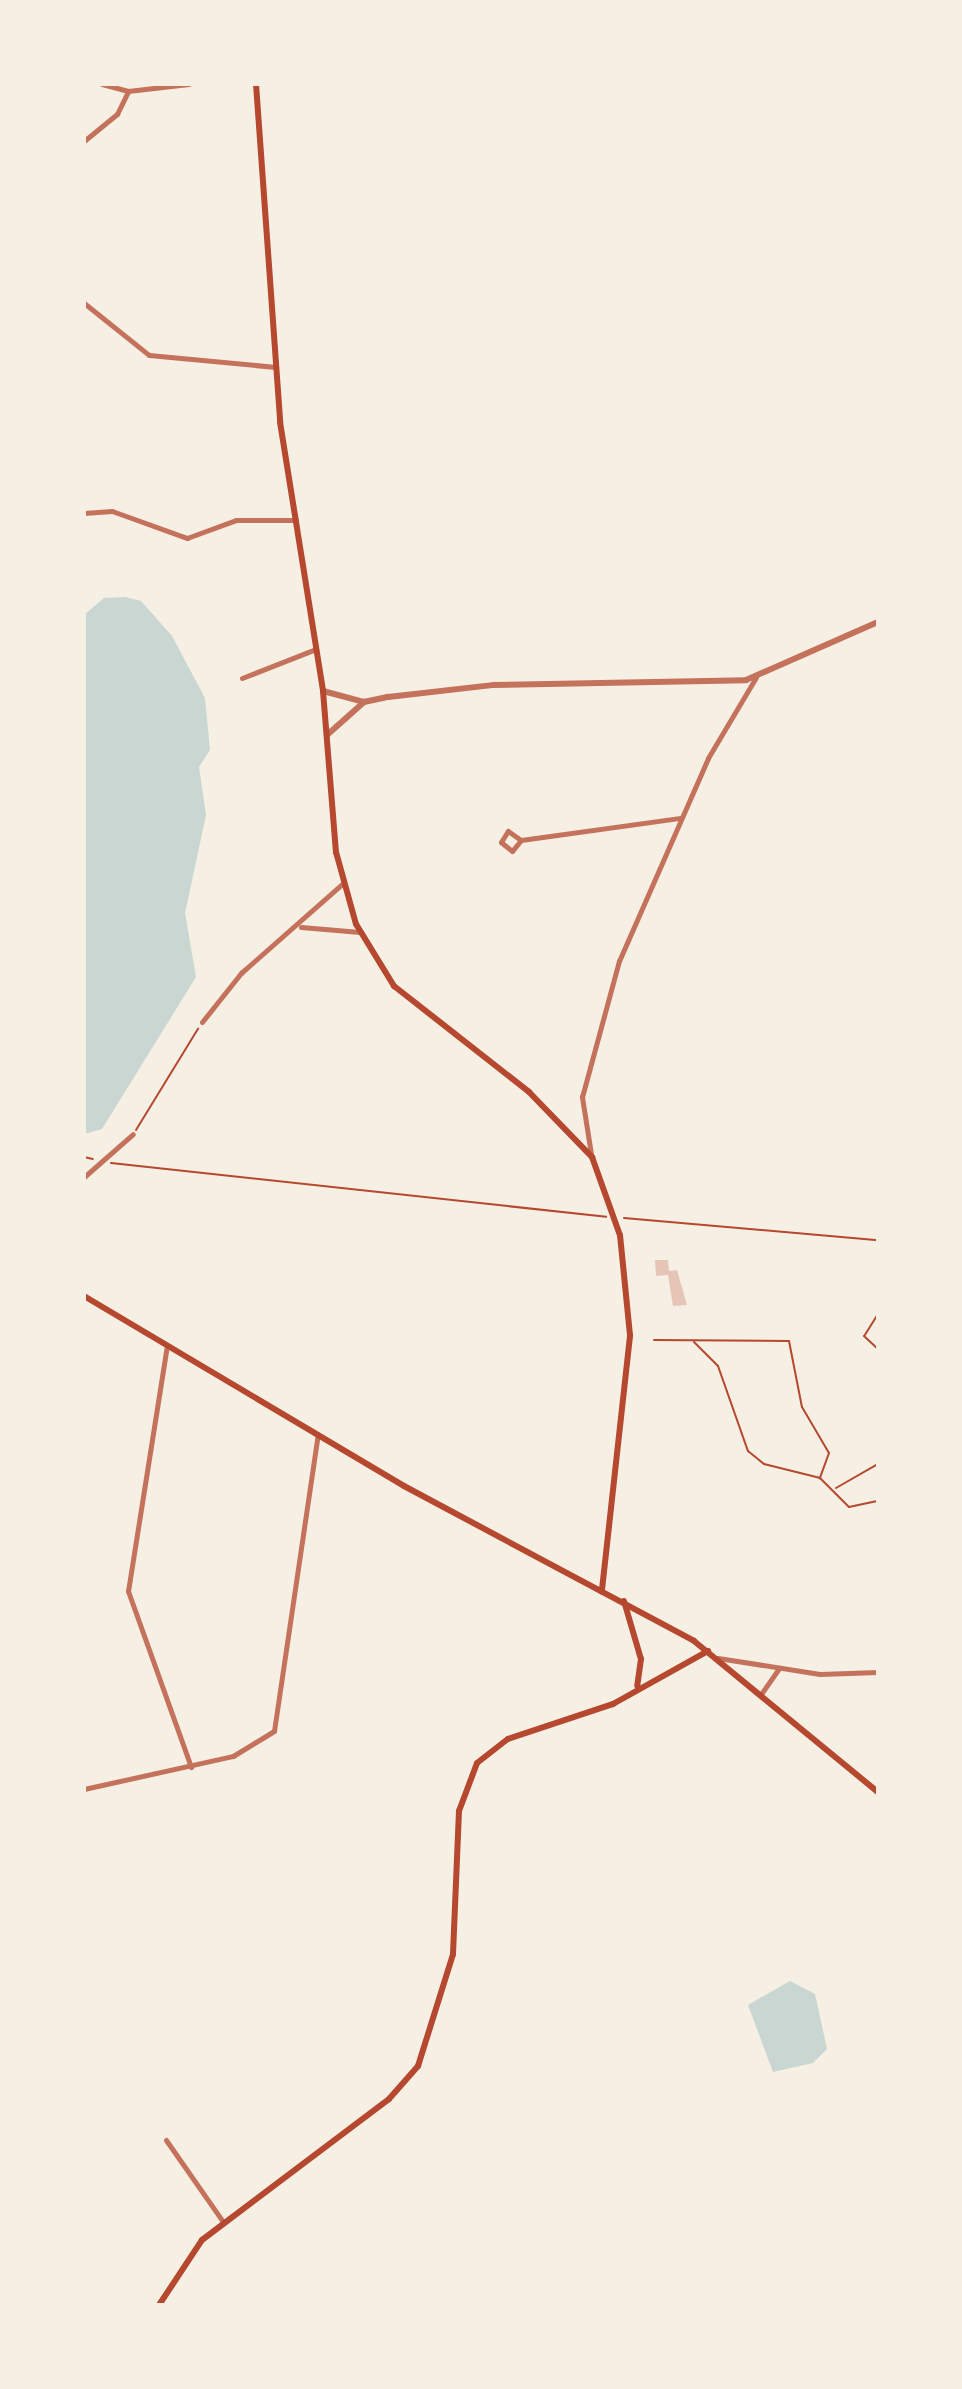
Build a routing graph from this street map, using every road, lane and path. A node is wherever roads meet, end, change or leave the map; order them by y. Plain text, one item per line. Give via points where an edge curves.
1 (102, 84) edge
2 (189, 84) edge
3 (256, 84) edge
4 (128, 91) junction
5 (84, 141) edge
6 (84, 303) edge
7 (275, 367) junction
8 (84, 513) edge
9 (296, 520) junction
10 (878, 622) edge
11 (317, 649) junction
12 (756, 677) junction
13 (242, 678) dead end
14 (323, 691) junction
15 (364, 702) junction
16 (327, 735) junction
17 (681, 818) junction
18 (521, 840) dead end
19 (343, 883) junction
20 (300, 927) junction
21 (360, 932) junction
22 (202, 1022) joint
23 (133, 1134) joint
24 (84, 1157) edge
25 (592, 1157) junction
26 (103, 1162) junction
27 (84, 1177) edge
28 (605, 1217) dead end
29 (624, 1218) dead end
30 (878, 1240) edge
31 (84, 1296) edge
32 (878, 1314) edge
33 (654, 1340) dead end
34 (693, 1341) junction
35 (167, 1345) junction
36 (878, 1349) edge
37 (318, 1434) junction
38 (878, 1464) edge
39 (820, 1478) junction
40 (835, 1488) junction
41 (878, 1501) edge
42 (602, 1591) junction
43 (624, 1601) junction
44 (708, 1651) junction
45 (718, 1658) junction
46 (780, 1668) junction
47 (878, 1672) edge
48 (637, 1687) junction
49 (761, 1694) junction
50 (191, 1767) junction
51 (84, 1789) edge
52 (878, 1792) edge
53 (166, 2140) dead end
54 (224, 2223) junction
55 (159, 2305) edge

1 - 4 street
2 - 4 street
3 - 7 main road
4 - 5 street via 117,114
6 - 7 street via 149,355
7 - 9 main road
8 - 9 street via 112,511 187,538 236,520
9 - 11 main road
10 - 12 street
11 - 13 street
11 - 14 main road
12 - 15 street via 494,685
12 - 17 street
14 - 15 street
14 - 16 main road
15 - 16 street
16 - 19 main road
17 - 18 street
17 - 25 street via 619,961 585,1085 582,1121
19 - 20 street
19 - 21 main road
20 - 21 street
20 - 22 street via 241,973
21 - 25 main road via 394,986 529,1092
22 - 23 path
23 - 26 street
24 - 26 path
25 - 42 main road via 616,1217 630,1296
26 - 27 street
26 - 28 path
29 - 30 path
31 - 35 main road
32 - 36 path via 864,1336
33 - 34 path
34 - 39 path via 718,1366 748,1451 764,1464
34 - 39 path via 789,1341 802,1407 829,1453
35 - 37 main road
35 - 50 street via 128,1591
37 - 42 main road
37 - 50 street via 279,1719 254,1747
38 - 40 path
39 - 40 path
40 - 41 path via 849,1507
42 - 43 main road
43 - 44 main road
43 - 48 main road via 641,1659
44 - 45 main road
44 - 48 main road
45 - 46 street
45 - 49 main road
46 - 47 street
46 - 49 street
48 - 54 main road via 613,1704 508,1739 477,1763 459,1811 453,1954 418,2066 389,2099
49 - 52 main road
50 - 51 street
53 - 54 street
54 - 55 main road via 182,2262

